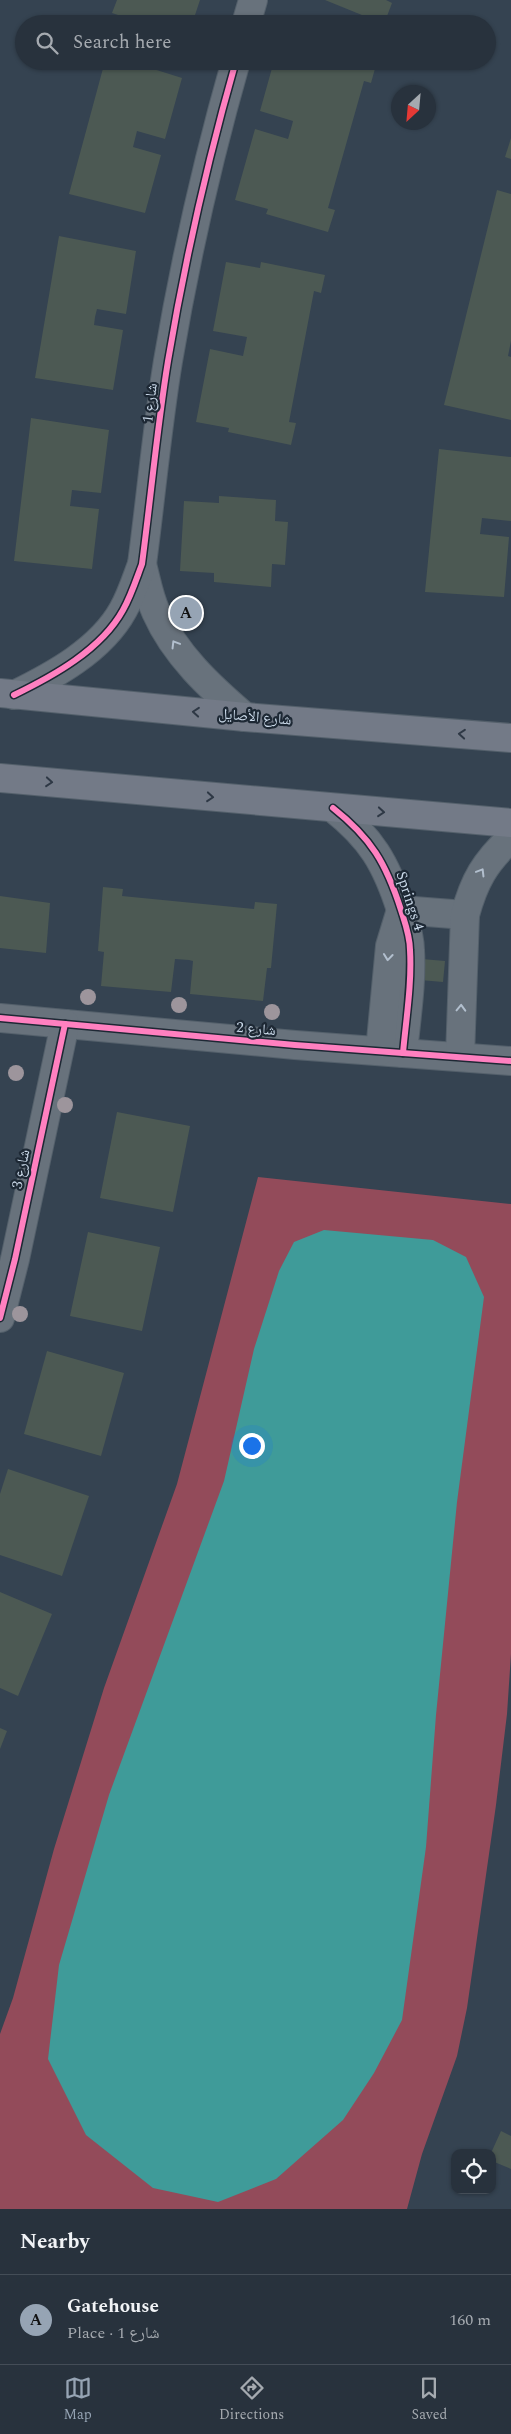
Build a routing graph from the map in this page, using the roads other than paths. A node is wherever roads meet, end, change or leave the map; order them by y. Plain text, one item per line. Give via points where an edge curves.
1 (253, 0) edge
2 (249, 15) edge
3 (234, 70) edge
4 (142, 564) junction
5 (7, 694) edge
6 (245, 717) junction
7 (511, 738) edge
8 (0, 778) edge
9 (333, 808) junction
10 (511, 823) edge
11 (511, 838) edge
12 (401, 910) junction
13 (465, 915) junction
14 (0, 1018) edge
15 (65, 1024) junction
16 (391, 1052) junction
17 (460, 1057) junction
18 (511, 1061) edge
19 (0, 1318) edge

1 - 2 street
3 - 4 street, شارع 1 via 198,214 168,362
4 - 5 street, شارع 1 via 122,612 106,634 60,672
6 -> 4 street, شارع 1 via 214,690 182,655 157,614
6 -> 5 main road, شارع الأصايل
7 -> 6 main road, شارع الأصايل
8 -> 9 main road
9 -> 10 main road
9 - 12 street, Springs 4 via 370,842 391,878
13 -> 11 street via 481,871
12 - 13 street
12 -> 16 street, Springs 4 via 410,948
17 -> 13 street
14 - 15 street, شارع 2
15 - 16 street, شارع 2
15 - 19 street, شارع 3
16 - 17 street, شارع 2
17 - 18 street, شارع 2

